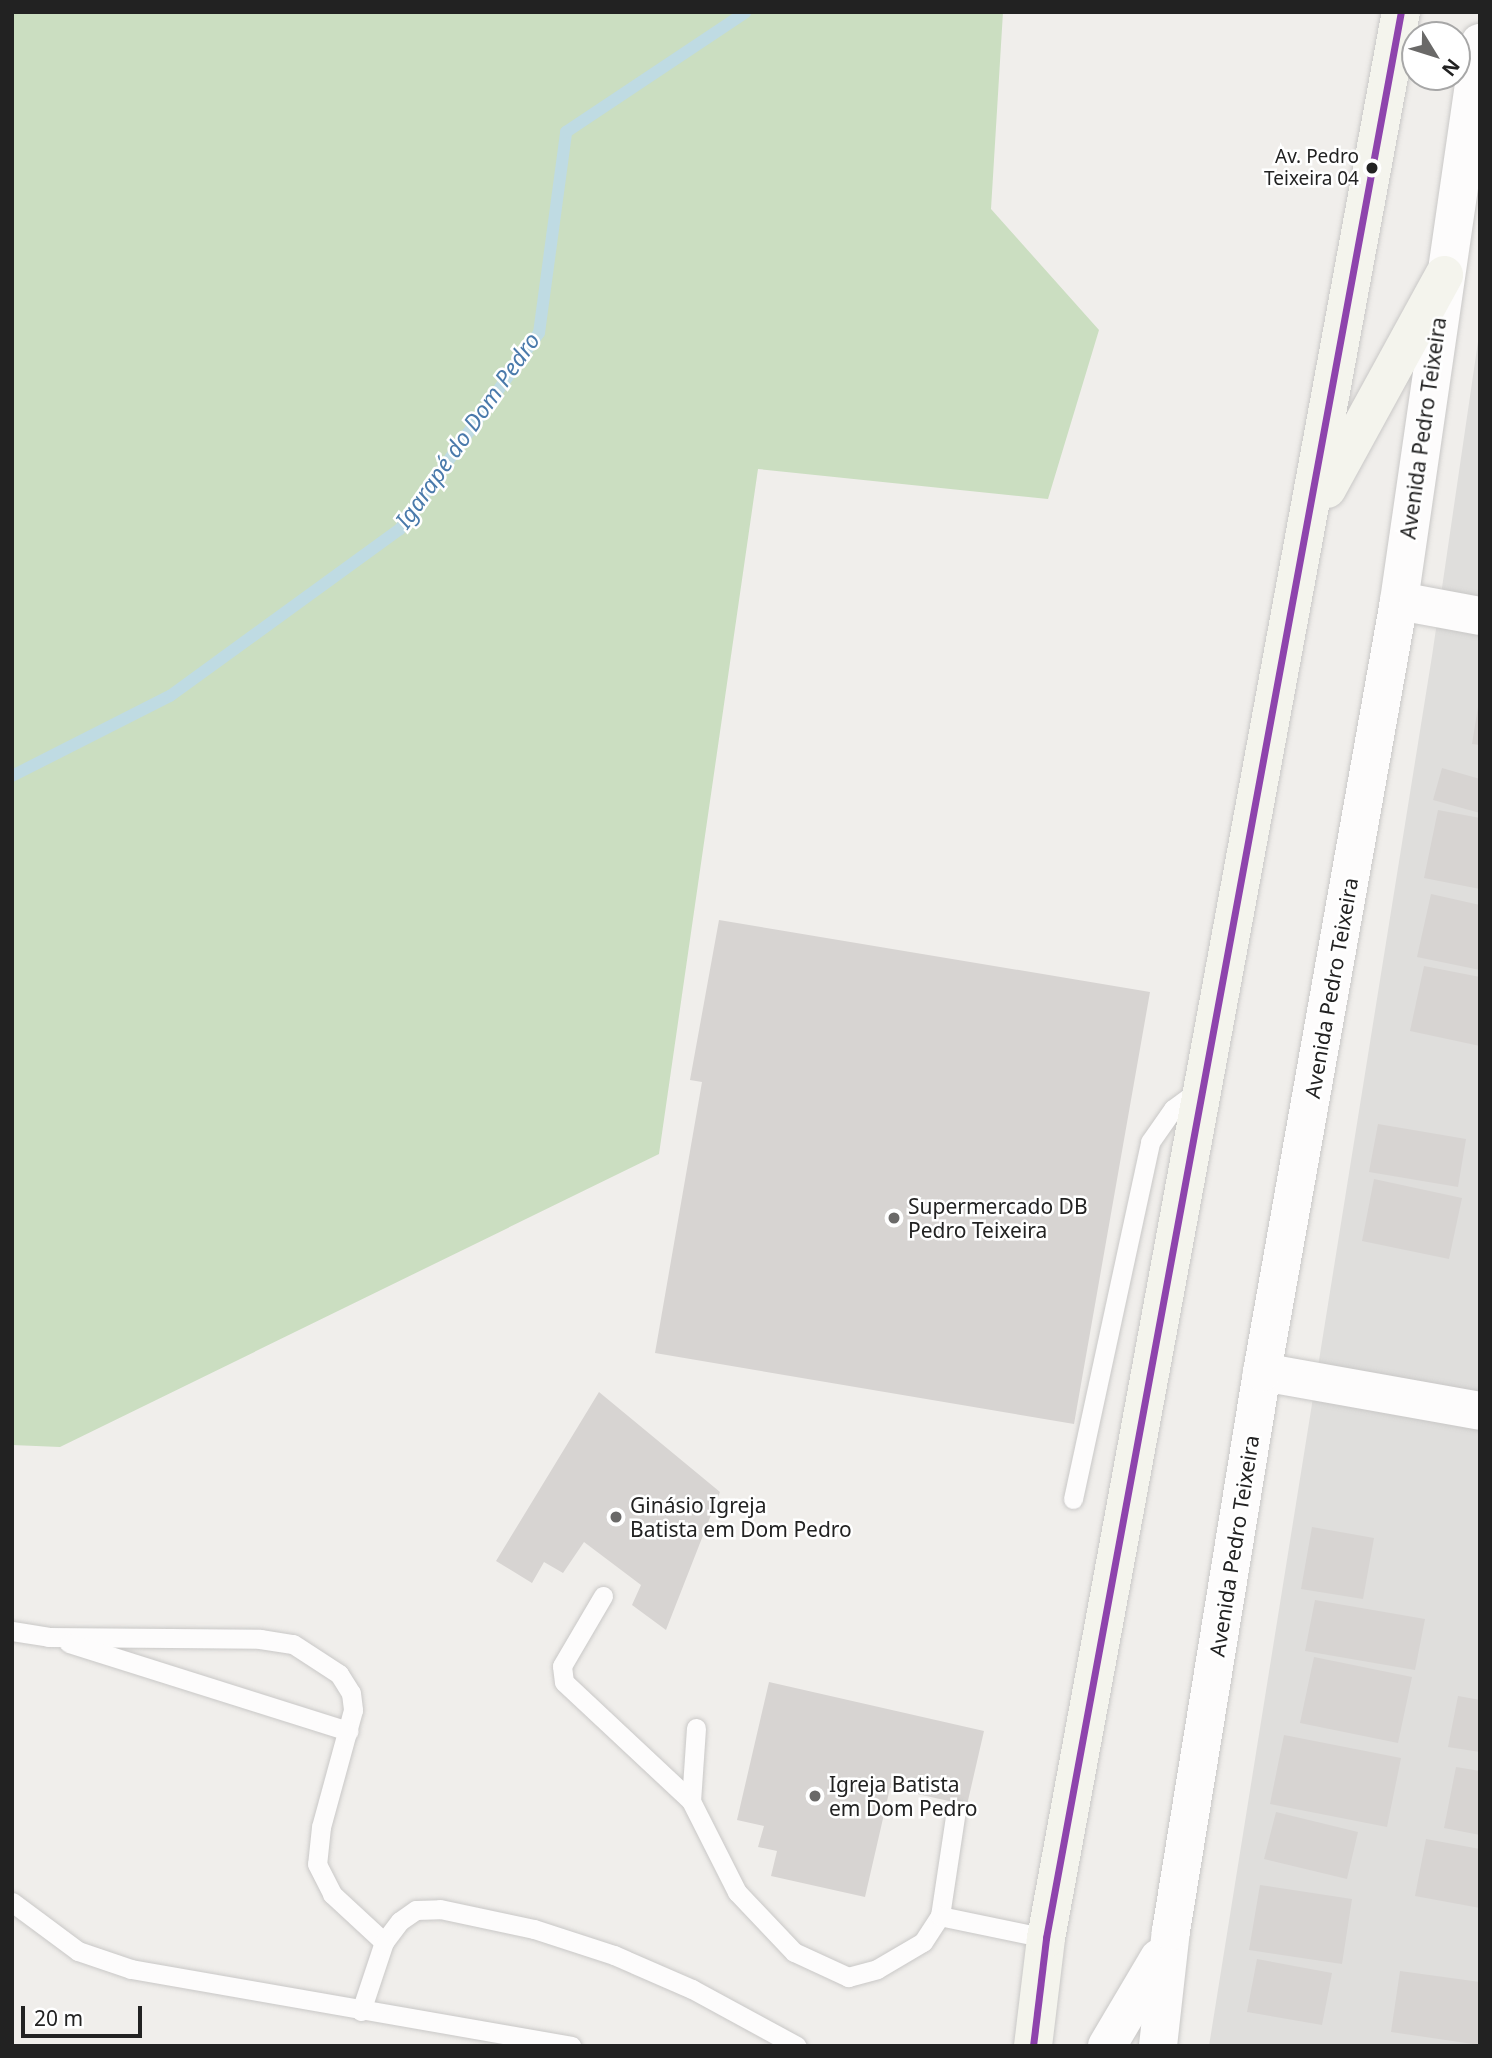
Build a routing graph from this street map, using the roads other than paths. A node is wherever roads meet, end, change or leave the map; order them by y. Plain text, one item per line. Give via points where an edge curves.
1 (1401, 12) edge
2 (1480, 43) edge
3 (1444, 275) junction
4 (1311, 519) junction
5 (1399, 601) junction
6 (1480, 616) edge
7 (1205, 1086) junction
8 (1262, 1372) junction
9 (1480, 1410) edge
10 (1073, 1499) dead end
11 (603, 1596) dead end
12 (12, 1631) edge
13 (48, 1637) junction
14 (696, 1728) dead end
15 (348, 1731) junction
16 (691, 1801) junction
17 (956, 1810) dead end
18 (12, 1902) edge
19 (940, 1916) junction
20 (1171, 1931) junction
21 (1046, 1938) junction
22 (384, 1942) junction
23 (361, 2011) junction
24 (571, 2046) edge
25 (797, 2046) edge
26 (1033, 2046) edge
27 (1107, 2046) edge
28 (1158, 2046) edge

1 - 4 street
2 - 3 street, Avenida Pedro Teixeira
3 - 4 street
3 - 5 street, Avenida Pedro Teixeira
4 - 7 street
5 - 6 street
5 - 8 street, Avenida Pedro Teixeira
7 - 10 lane via 1173,1109 1150,1142
7 - 21 street
8 - 9 street
8 - 20 street, Avenida Pedro Teixeira
11 - 16 lane via 562,1666 564,1682
12 - 13 lane
13 - 15 lane
13 - 15 lane via 260,1639 293,1644 339,1674 351,1693
14 - 16 lane
15 - 22 lane via 321,1827 317,1864 332,1894
16 - 19 lane via 737,1892 794,1952 848,1977 877,1969 923,1942
17 - 19 lane
18 - 23 lane via 78,1951 103,1962
19 - 21 lane
20 - 27 street, Avenida Pedro Teixeira via 1146,1986
20 - 28 street, Avenida Pedro Teixeira
21 - 26 street
22 - 23 lane
22 - 25 lane via 400,1921 416,1910 440,1909 534,1929 614,1955 692,1989
23 - 24 lane

